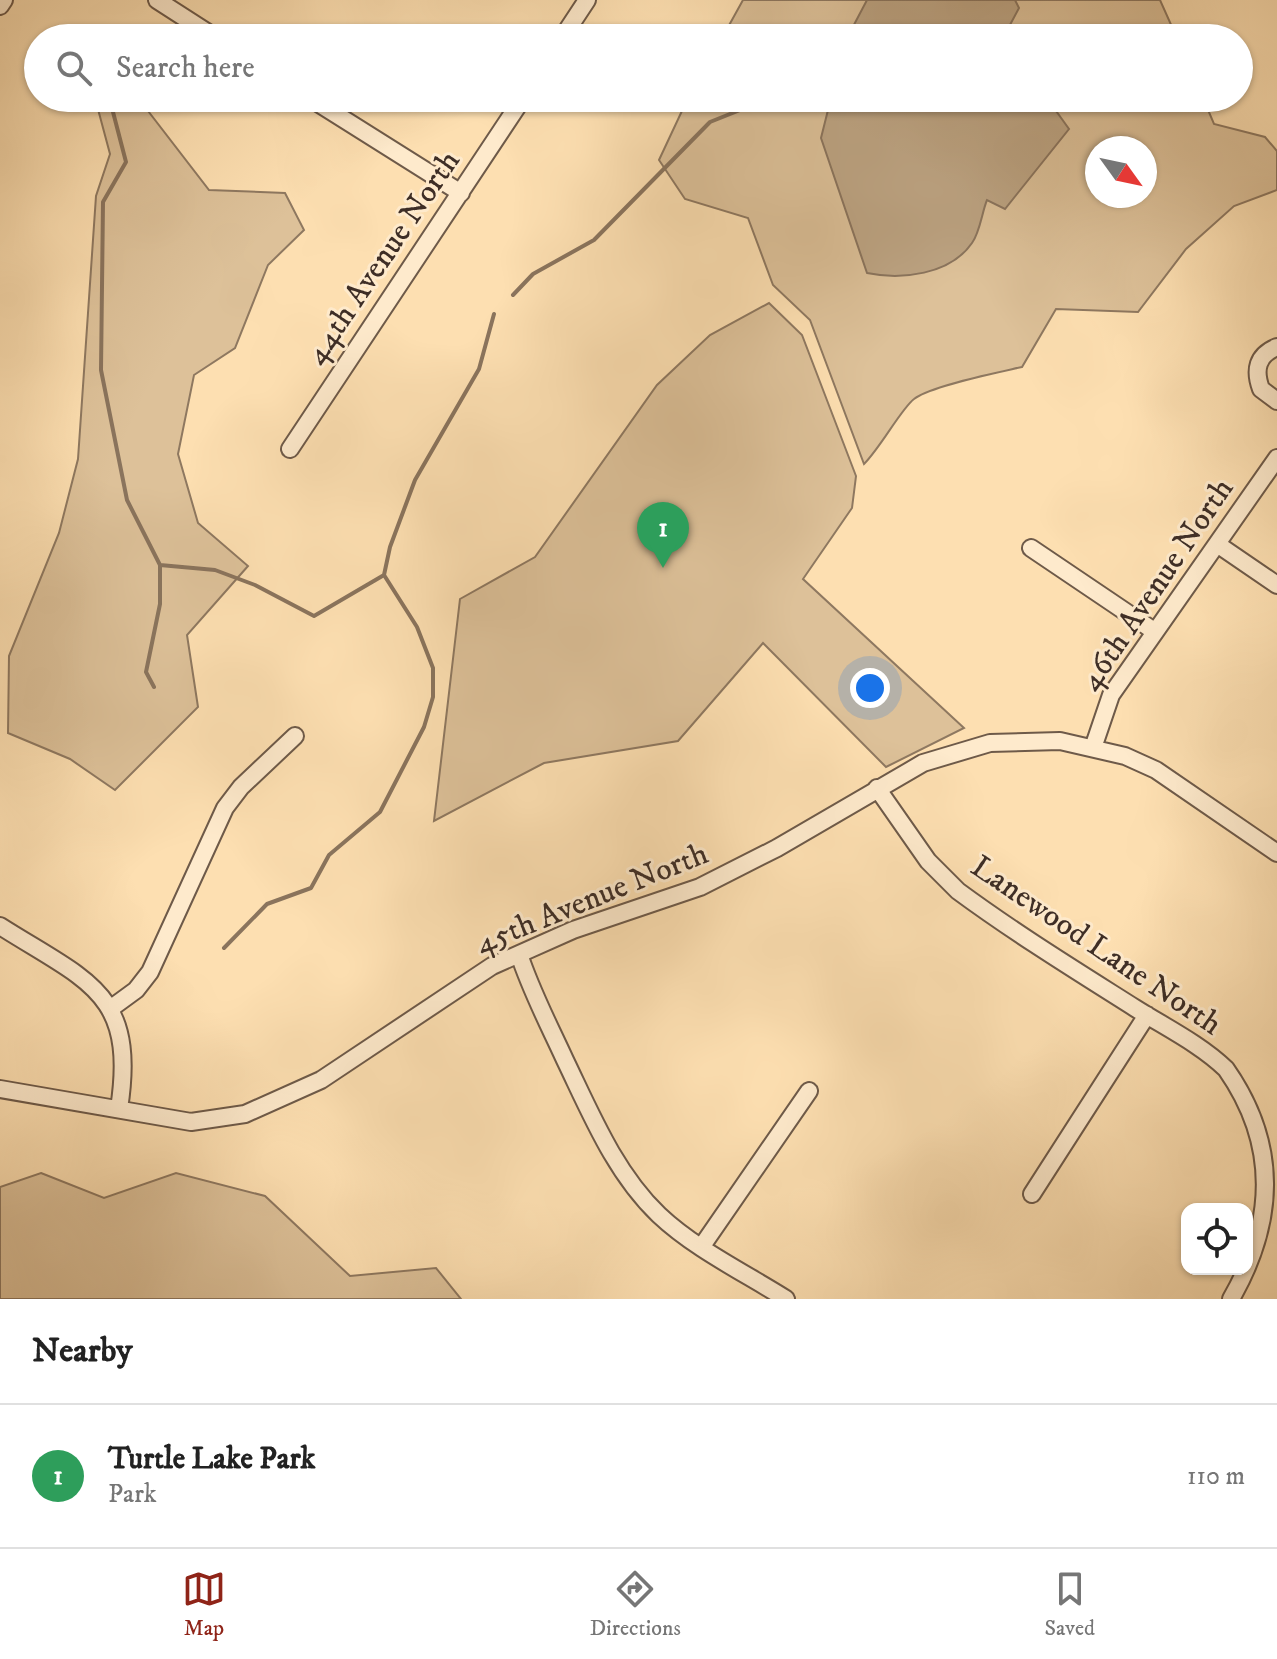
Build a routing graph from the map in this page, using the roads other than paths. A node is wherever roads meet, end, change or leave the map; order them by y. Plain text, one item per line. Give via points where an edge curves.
1 (4, 0) edge
2 (157, 0) edge
3 (587, 0) edge
4 (0, 6) edge
5 (194, 24) edge
6 (571, 24) edge
7 (332, 112) edge
8 (514, 112) edge
9 (461, 193) junction
10 (1277, 347) edge
11 (1277, 401) edge
12 (290, 449) dead end
13 (1277, 458) edge
14 (1217, 544) junction
15 (1031, 548) dead end
16 (1277, 585) edge
17 (1154, 631) junction
18 (295, 736) dead end
19 (1093, 748) junction
20 (877, 788) junction
21 (1277, 853) edge
22 (0, 926) edge
23 (519, 954) junction
24 (110, 1009) junction
25 (1147, 1015) junction
26 (0, 1089) edge
27 (809, 1091) dead end
28 (119, 1109) junction
29 (1032, 1194) dead end
30 (702, 1246) junction
31 (786, 1299) edge
32 (1231, 1299) edge

1 - 4 street
2 - 5 street
3 - 6 street
7 - 9 street
8 - 9 street, 44th Avenue North
9 - 12 street, 44th Avenue North
10 - 11 street via 1257,368 1261,389
13 - 14 street, 46th Avenue North
14 - 16 street
14 - 17 street, 46th Avenue North
15 - 17 street
17 - 19 street, 46th Avenue North via 1111,695
18 - 24 street via 225,808 156,963 136,990
19 - 20 street, 45th Avenue North via 1025,740 990,743 923,763
19 - 21 street, 45th Avenue North via 1156,770
20 - 23 street, 45th Avenue North via 739,869
20 - 25 street, Lanewood Lane North via 928,861 958,891
22 - 24 street via 88,983
23 - 28 street, 45th Avenue North via 492,966 321,1080 245,1114 191,1122
23 - 30 street via 603,1140 660,1216
24 - 28 street via 125,1049
25 - 29 street
25 - 32 street, Lanewood Lane North via 1225,1068 1258,1109 1274,1160 1273,1214
26 - 28 street
27 - 30 street
30 - 31 street

